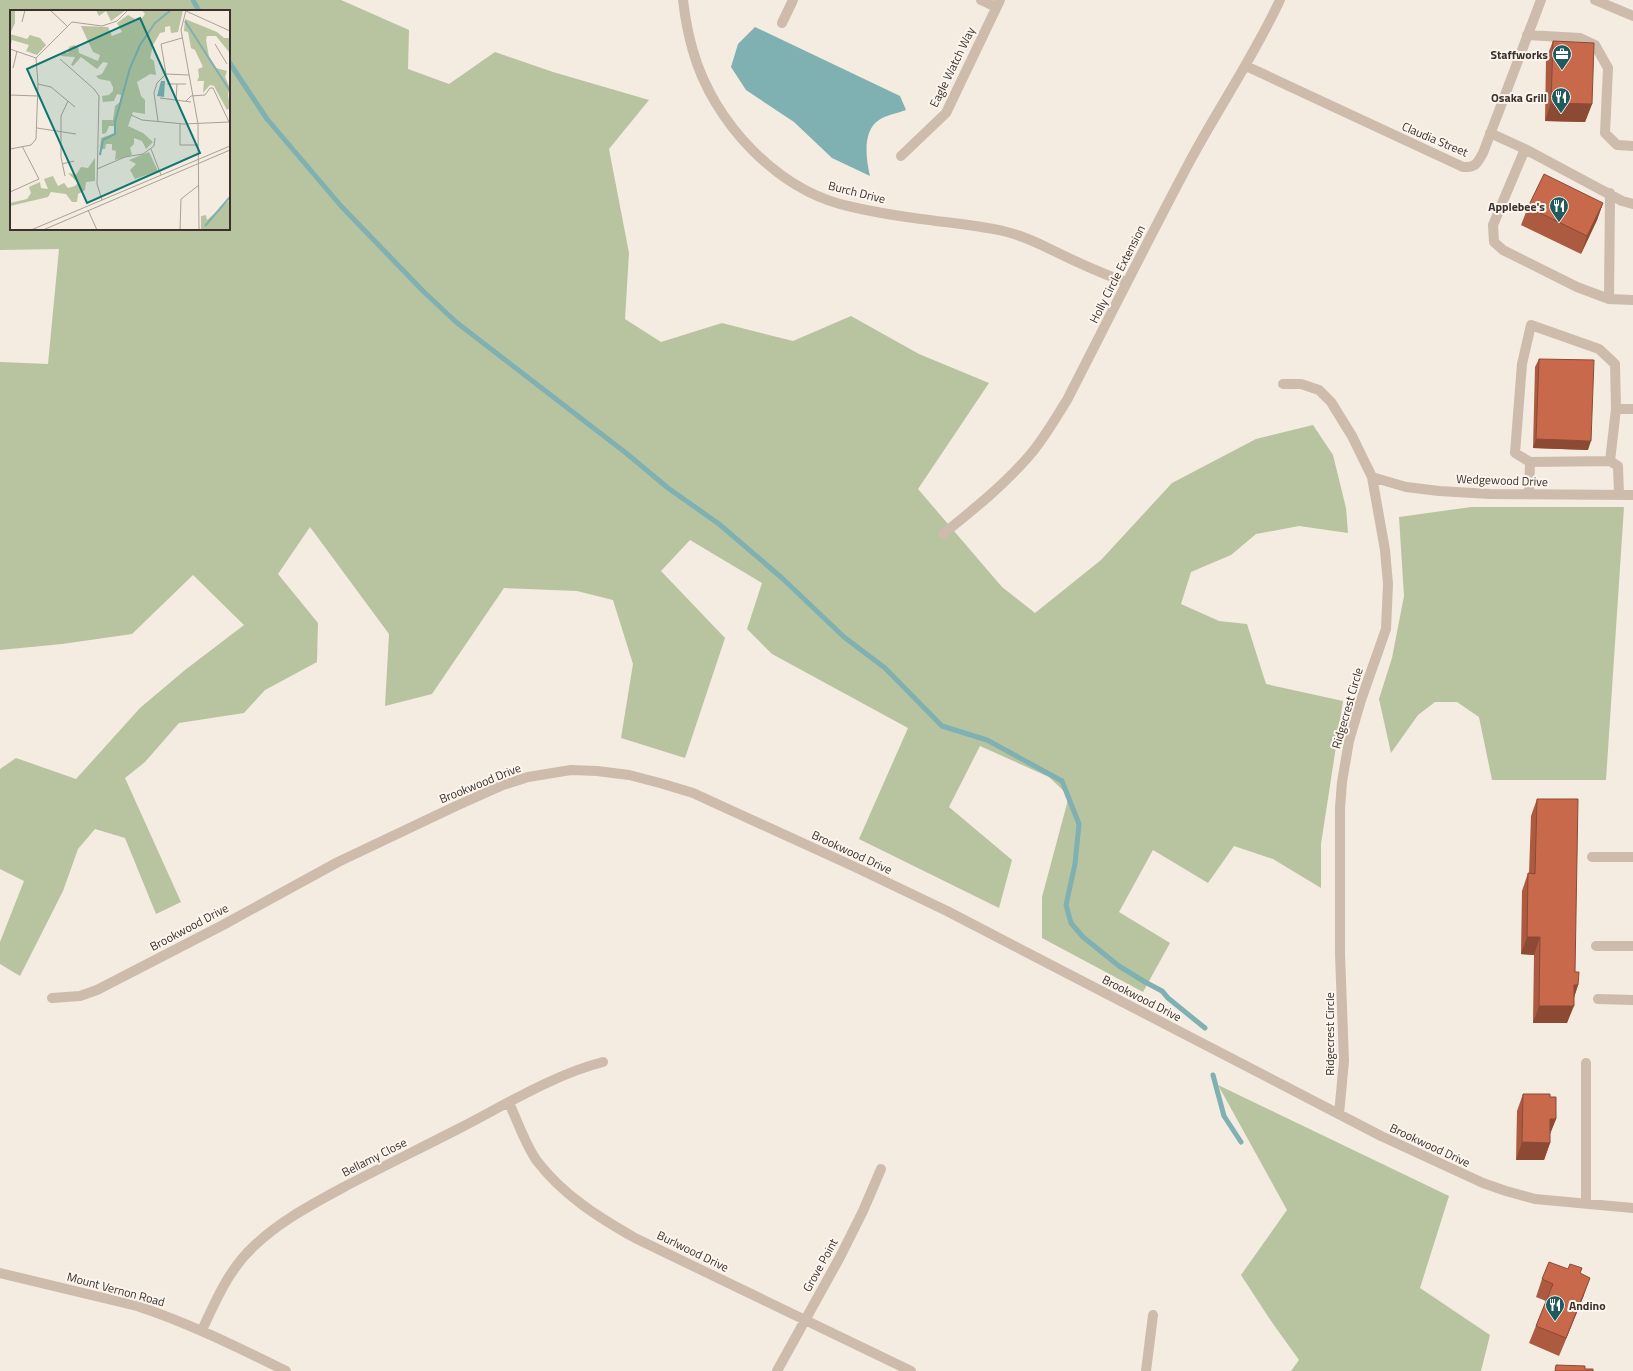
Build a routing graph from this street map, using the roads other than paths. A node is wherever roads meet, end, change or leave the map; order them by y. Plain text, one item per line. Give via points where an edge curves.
1 (683, 0) edge
2 (793, 0) edge
3 (981, 0) edge
4 (1280, 0) edge
5 (1541, 0) edge
6 (1595, 0) edge
7 (998, 4) edge
8 (1633, 16) edge
9 (782, 22) dead end
10 (1527, 35) junction
11 (1246, 66) junction
12 (1490, 133) junction
13 (1633, 146) edge
14 (1525, 149) junction
15 (901, 156) dead end
16 (1610, 194) junction
17 (1633, 204) edge
18 (1127, 282) junction
19 (1609, 299) junction
20 (1633, 300) edge
21 (1283, 384) dead end
22 (1616, 409) junction
23 (1633, 410) edge
24 (1610, 460) junction
25 (1530, 462) junction
26 (1372, 477) junction
27 (1529, 494) junction
28 (1619, 495) junction
29 (1633, 495) edge
30 (943, 534) dead end
31 (1592, 857) dead end
32 (1633, 857) edge
33 (1596, 946) dead end
34 (1633, 946) edge
35 (52, 998) dead end
36 (1598, 1000) dead end
37 (1633, 1000) edge
38 (603, 1062) dead end
39 (1586, 1063) dead end
40 (509, 1103) junction
41 (1339, 1114) junction
42 (881, 1169) dead end
43 (1586, 1204) junction
44 (1633, 1208) edge
45 (0, 1273) edge
46 (1153, 1316) dead end
47 (804, 1320) junction
48 (202, 1330) junction
49 (286, 1371) edge
50 (777, 1371) edge
51 (911, 1371) edge
52 (1146, 1371) edge

1 - 18 street, Burch Drive via 693,51 713,98 743,140 768,165 790,181 817,196 851,207 1009,232 1103,275
2 - 9 street
3 - 7 street
4 - 11 street, Holly Circle Extension
5 - 10 street, Claudia Street
6 - 8 street
7 - 15 street, Eagle Watch Way via 946,113
10 - 12 street, Claudia Street
10 - 13 street via 1580,38 1595,45 1608,68 1605,133 1617,145
11 - 12 street, Claudia Street via 1463,167 1471,168 1477,164
11 - 18 street, Holly Circle Extension via 1191,160
12 - 14 street
14 - 16 street
14 - 19 street via 1493,225 1494,242 1503,250 1577,287
16 - 17 street
16 - 19 street
18 - 30 street, Holly Circle Extension via 1067,400 1044,437 1011,476
19 - 20 street
21 - 26 street, Ridgecrest Circle via 1301,384 1319,390 1331,402 1352,436
22 - 23 street
22 - 24 street
22 - 25 street via 1615,364 1599,349 1531,325 1522,364 1516,454
24 - 25 street
24 - 28 street via 1618,466
25 - 27 street
26 - 27 street, Wedgewood Drive via 1406,488
26 - 41 street, Ridgecrest Circle via 1385,550 1388,610 1386,629 1349,742 1342,782 1340,954 1344,1061
27 - 28 street, Wedgewood Drive
28 - 29 street, Wedgewood Drive
31 - 32 street
33 - 34 street
35 - 41 street, Brookwood Drive via 80,996 97,990 338,862 503,785 551,772 597,771 635,777 693,793 763,824 947,912
36 - 37 street
38 - 40 street, Bellamy Close via 584,1067
39 - 43 street
40 - 47 street, Burlwood Drive via 537,1160 558,1184 584,1207 635,1238
40 - 48 street, Bellamy Close via 308,1207 271,1231 234,1269
41 - 43 street, Brookwood Drive via 1483,1183 1535,1199
42 - 47 street, Grove Point via 850,1238
43 - 44 street, Brookwood Drive
45 - 48 street, Mount Vernon Road via 138,1306
46 - 52 street
47 - 50 street, Grove Point
47 - 51 street, Burlwood Drive
48 - 49 street, Mount Vernon Road

